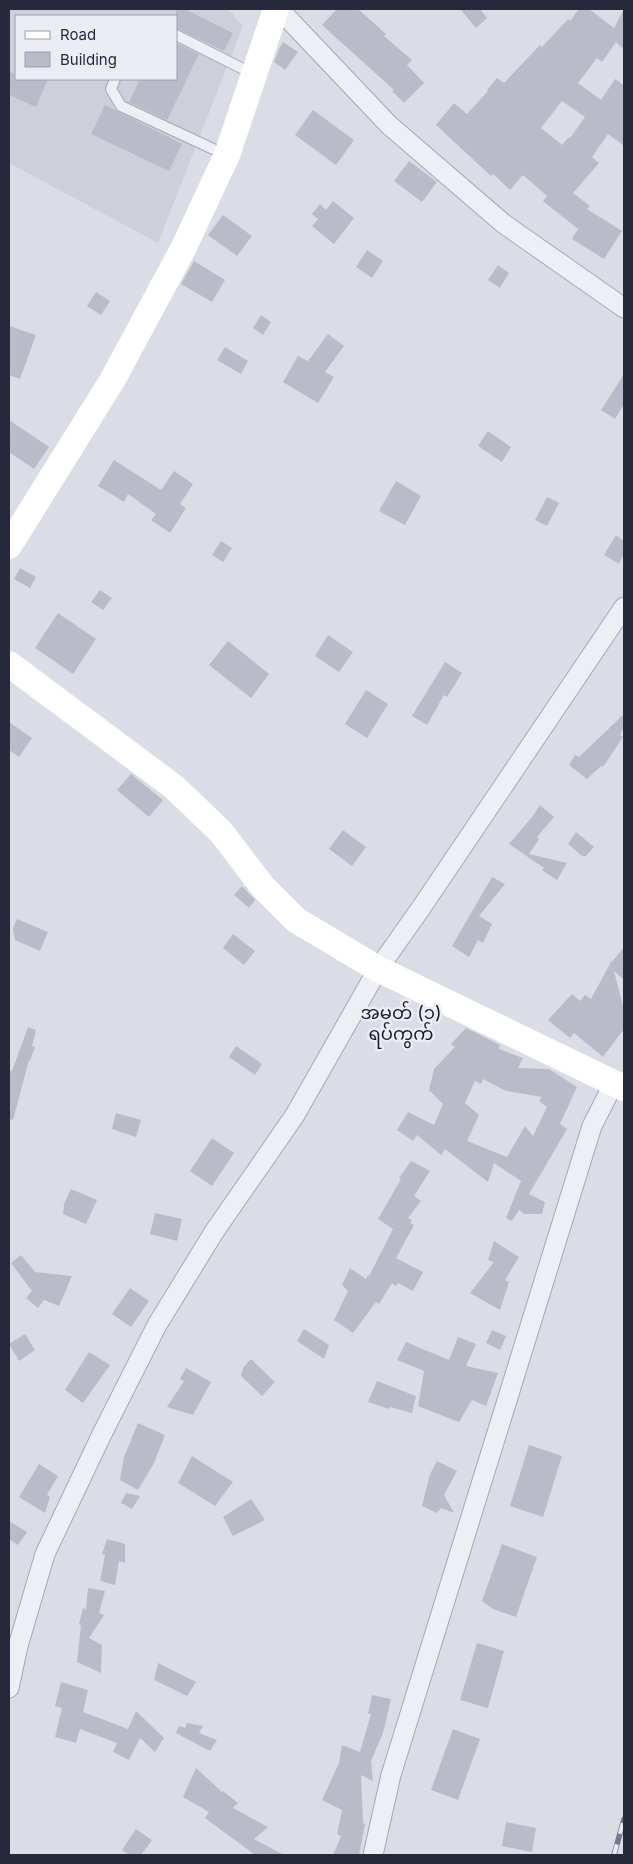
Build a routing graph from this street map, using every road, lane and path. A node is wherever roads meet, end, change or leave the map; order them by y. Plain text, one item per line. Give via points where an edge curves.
1 (277, 9) edge
2 (178, 36) edge
3 (254, 74) junction
4 (115, 80) edge
5 (228, 155) junction
6 (624, 308) edge
7 (9, 546) edge
8 (624, 607) edge
9 (9, 664) edge
10 (378, 969) junction
11 (621, 1081) edge
12 (9, 1688) edge
13 (373, 1855) edge

1 - 3 street
1 - 6 street via 390,125 504,224
2 - 3 lane
3 - 5 street
4 - 5 lane via 111,88 121,106
5 - 7 street via 113,379
8 - 10 street
9 - 10 street via 174,787 221,832 263,887 296,920
10 - 11 street
10 - 12 street via 295,1115 214,1232 157,1325 45,1554
11 - 13 street via 589,1135 394,1766

